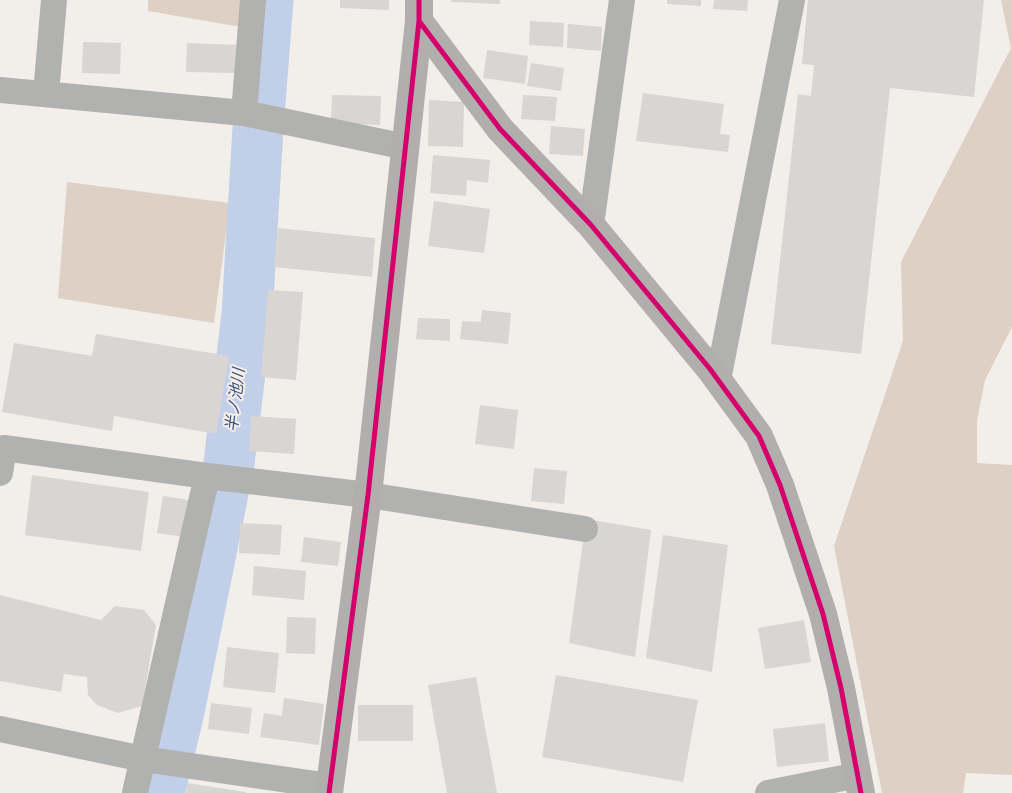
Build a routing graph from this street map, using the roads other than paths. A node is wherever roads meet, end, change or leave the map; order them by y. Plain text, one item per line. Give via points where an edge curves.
1 (54, 0) edge
2 (253, 0) edge
3 (622, 0) edge
4 (792, 0) edge
5 (419, 10) edge
6 (0, 90) edge
7 (46, 94) junction
8 (244, 113) junction
9 (406, 147) junction
10 (591, 225) junction
11 (718, 380) junction
12 (1, 453) edge
13 (207, 476) junction
14 (368, 496) junction
15 (585, 529) dead end
16 (0, 730) edge
17 (143, 759) junction
18 (860, 784) edge
19 (329, 790) edge
20 (135, 793) edge
21 (768, 793) edge

1 - 7 street
2 - 8 street
3 - 10 street
4 - 11 street
5 - 9 street
5 - 10 street via 500,129
6 - 7 street
7 - 8 street
8 - 9 street
9 - 14 street
10 - 11 street
11 - 18 street via 759,436 780,485 823,614
12 - 13 street
13 - 14 street
13 - 17 street
14 - 15 street
14 - 19 street
16 - 17 street
17 - 19 street
17 - 20 street
18 - 21 street

